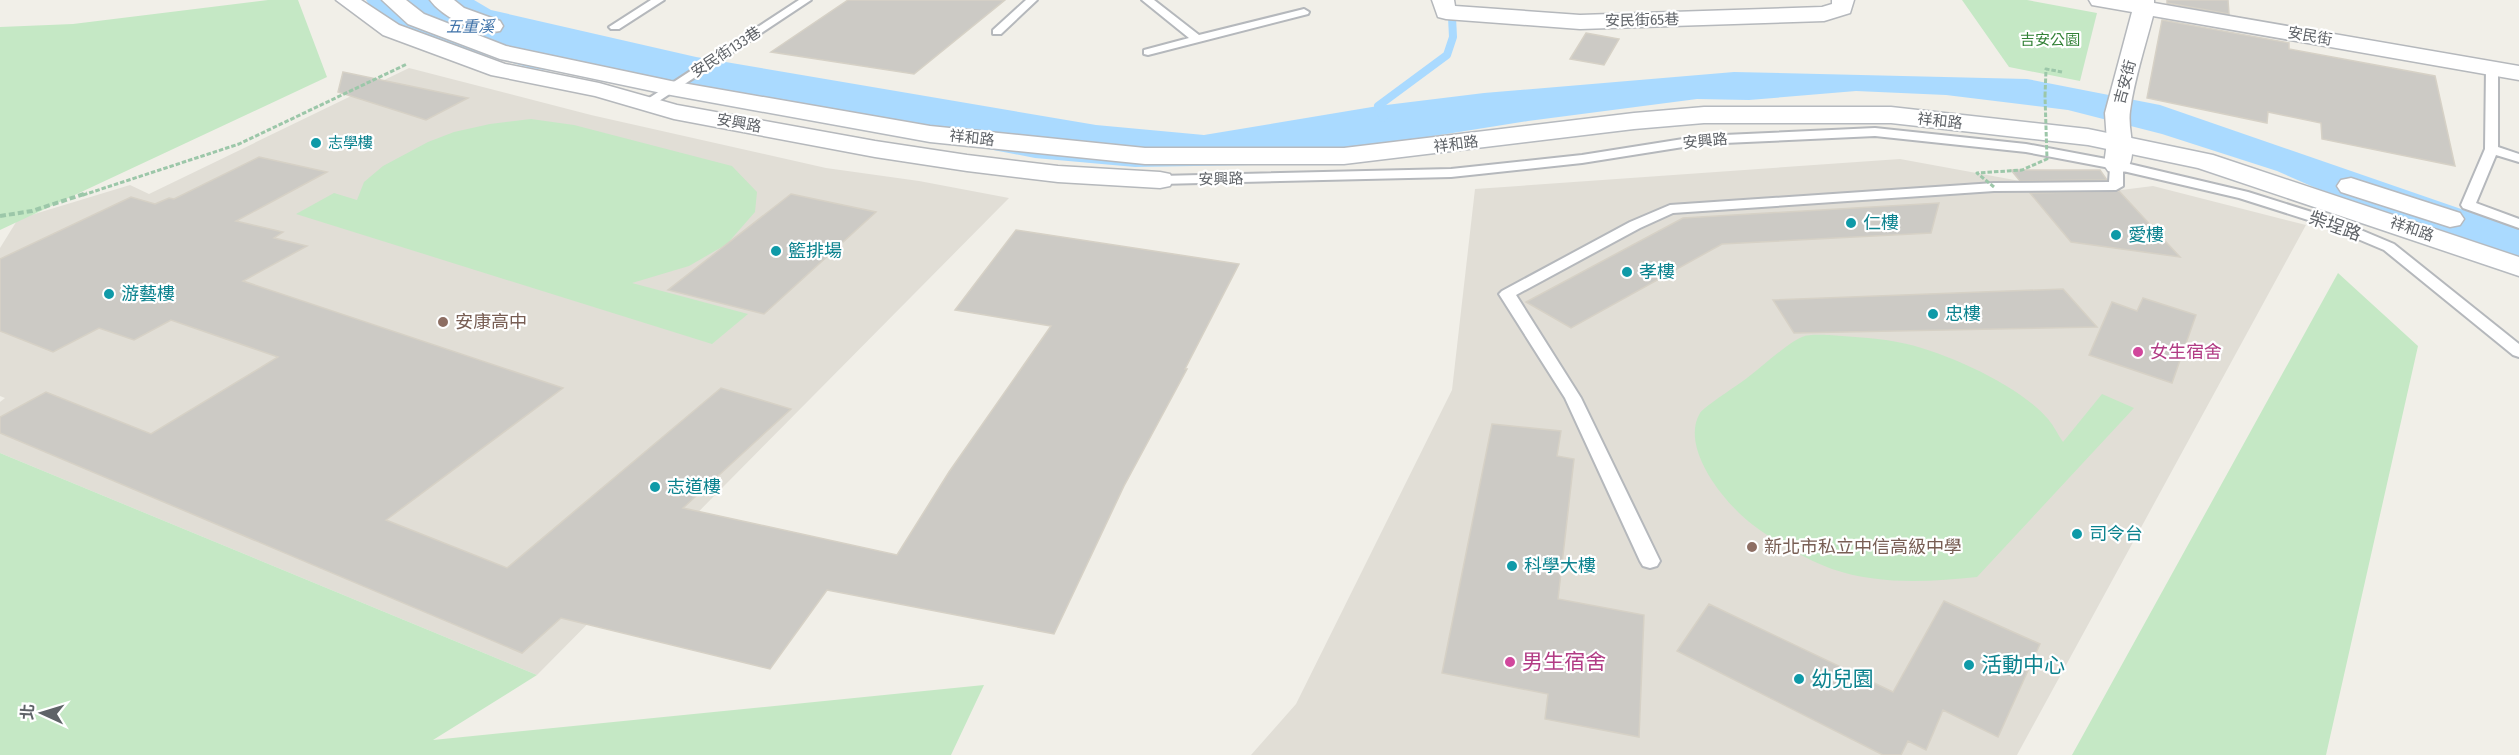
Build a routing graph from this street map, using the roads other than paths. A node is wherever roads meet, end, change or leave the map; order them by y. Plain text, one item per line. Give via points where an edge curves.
1 (347, 0) edge
2 (393, 0) edge
3 (441, 0) edge
4 (659, 0) edge
5 (806, 0) edge
6 (1032, 0) edge
7 (1147, 0) edge
8 (1443, 0) edge
9 (1844, 0) edge
10 (2100, 0) edge
11 (2144, 4) edge
12 (1304, 12) dead end
13 (615, 27) dead end
14 (998, 32) dead end
15 (1197, 39) junction
16 (1148, 52) dead end
17 (2492, 68) junction
18 (693, 72) junction
19 (2519, 73) edge
20 (671, 88) junction
21 (646, 104) junction
22 (2118, 136) junction
23 (2492, 149) junction
24 (2519, 158) edge
25 (1161, 180) joint
26 (2519, 224) edge
27 (2519, 244) edge
28 (2519, 267) edge
29 (2519, 352) edge
30 (1650, 561) dead end

1 - 21 main road, 安興路 via 392,30 499,70 599,90
2 - 20 main road, 祥和路 via 416,19 500,52
3 - 18 main road, 祥和路 via 456,12 529,39
4 - 13 lane
5 - 18 lane, 安民街133巷
6 - 14 lane
7 - 15 lane
8 - 9 main road, 安民街65巷 via 1446,12 1580,22 1824,14 1842,8
10 - 11 main road, 安民街
11 - 17 main road, 安民街
11 - 22 main road, 吉安街
12 - 15 lane
15 - 16 lane
17 - 19 main road, 安民街
17 - 23 lane
18 - 20 lane, 安民街133巷
18 - 22 main road, 祥和路 via 954,119 1154,137 1379,138 1675,103 1798,98 1941,102
20 - 21 lane, 安民街133巷
20 - 22 main road, 祥和路 via 930,134 1145,156 1344,156 1704,115 1892,115 2088,137
21 - 25 main road, 安興路 via 886,151 1058,174
22 - 25 lane, 安興路 via 2026,148 1875,132 1701,140 1582,159 1451,173
22 - 27 main road, 祥和路 via 2200,141 2398,200
22 - 28 main road, 祥和路 via 2367,214
22 - 29 lane, 柴埕路 via 2243,195 2332,223 2390,247
22 - 30 lane via 2116,186 1994,187 1670,209 1507,294 1573,398
23 - 24 lane
23 - 26 lane via 2468,205

